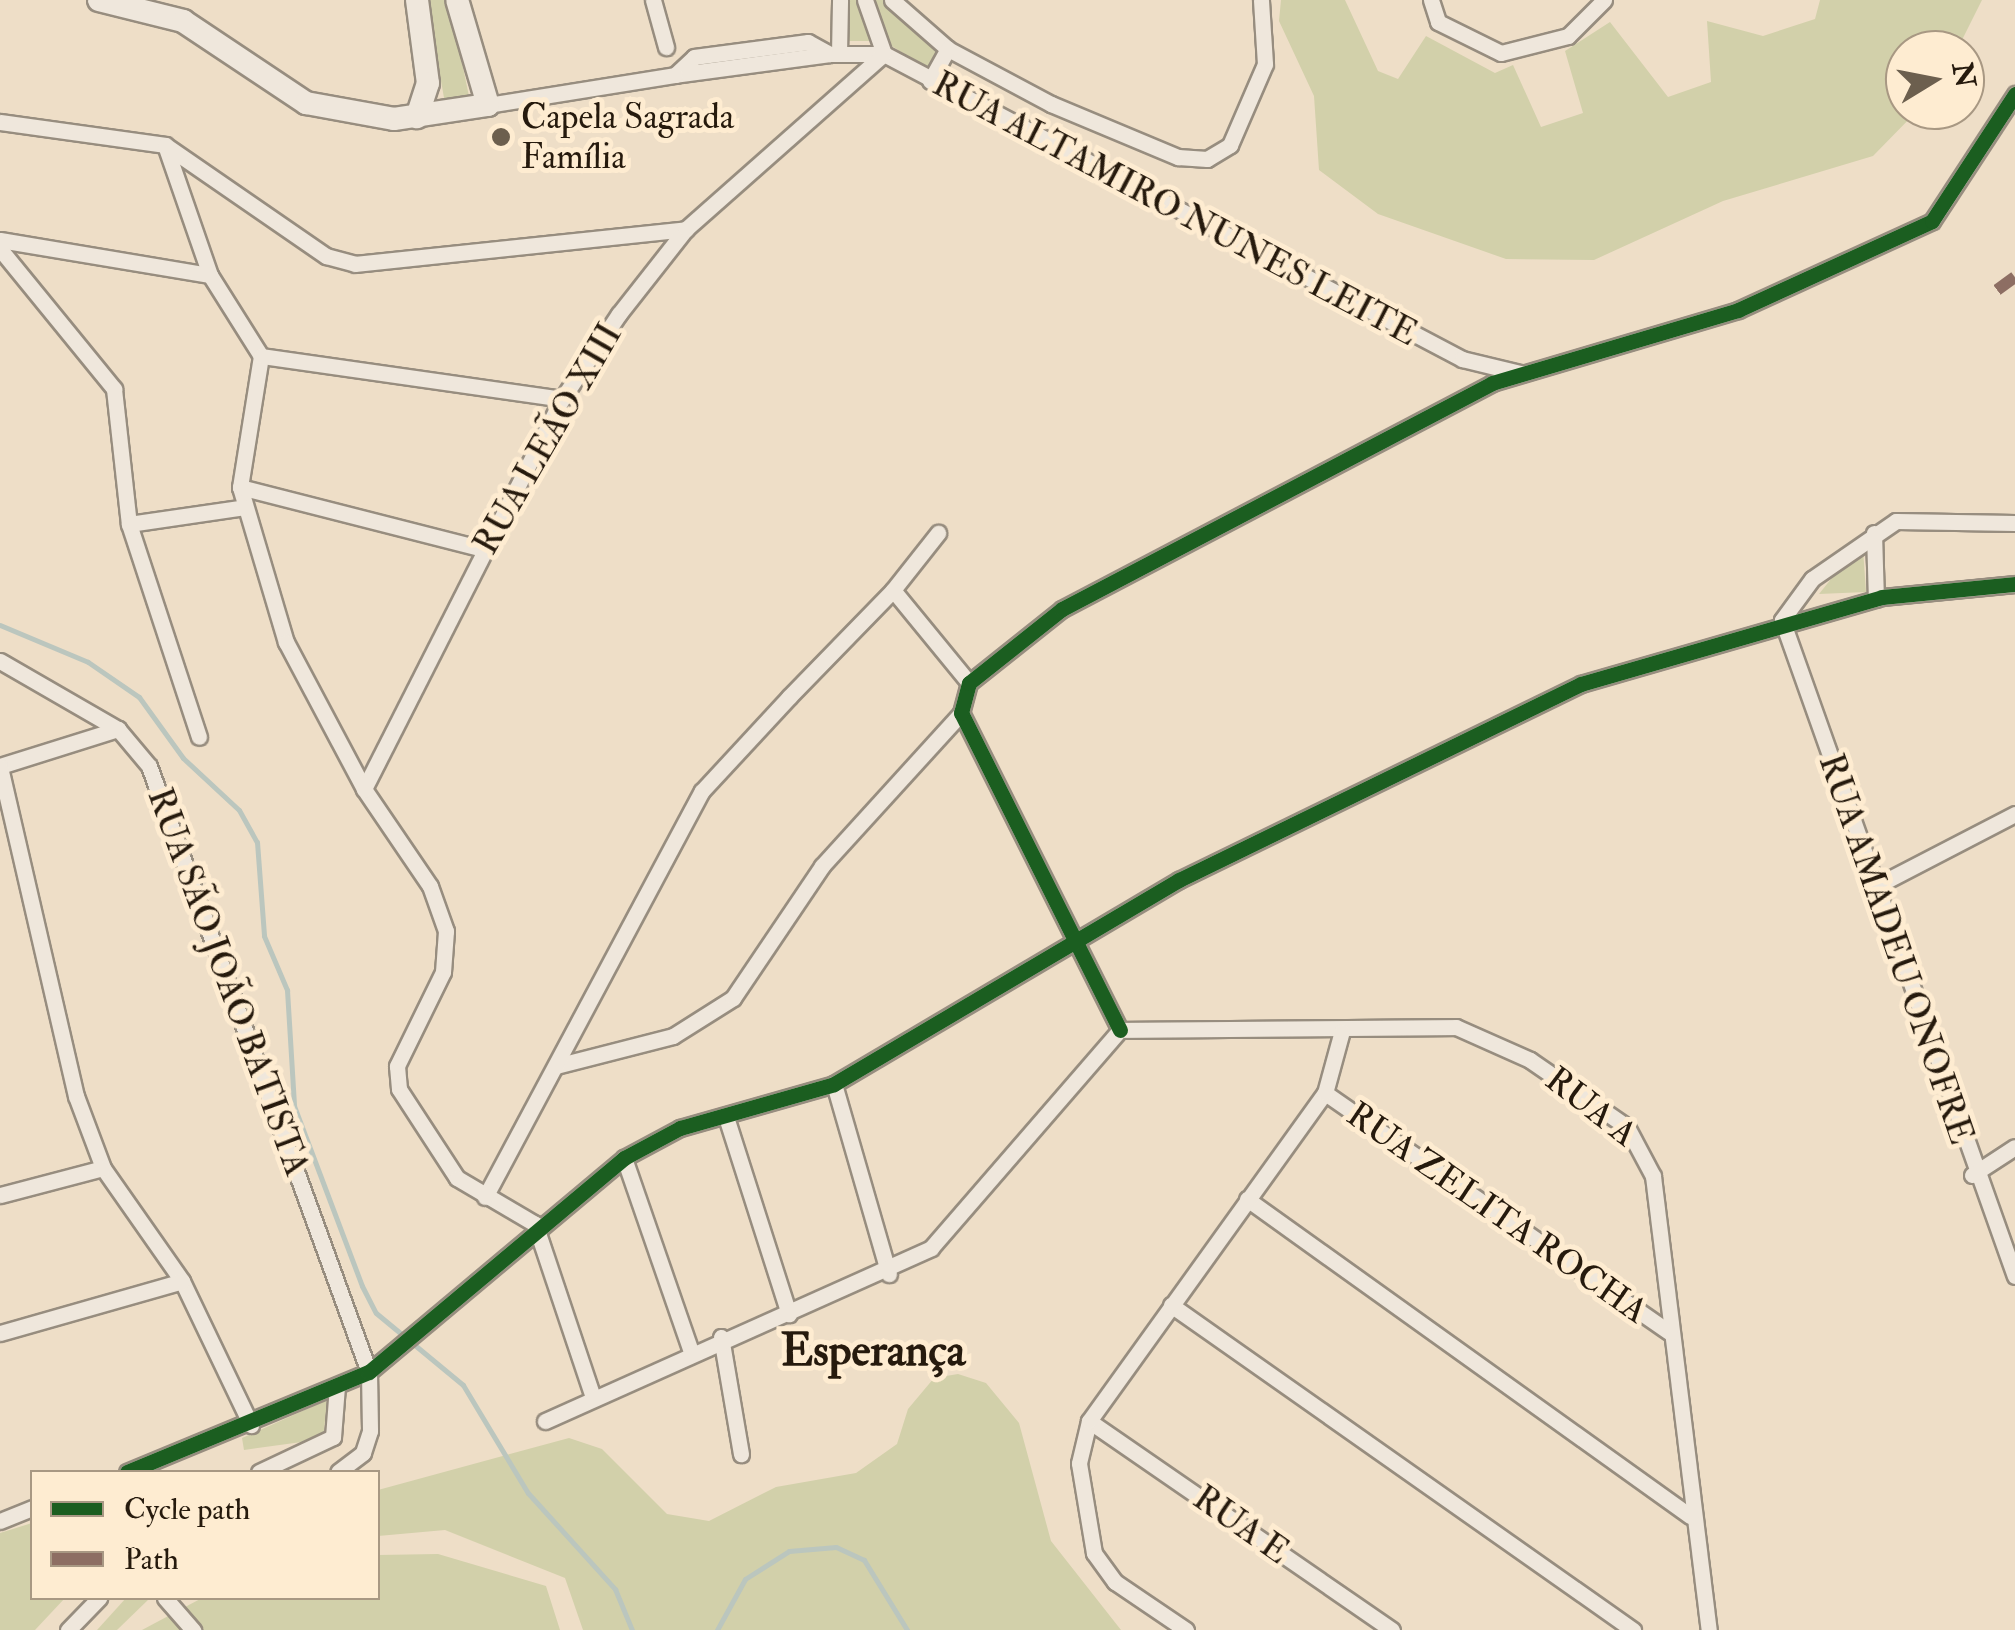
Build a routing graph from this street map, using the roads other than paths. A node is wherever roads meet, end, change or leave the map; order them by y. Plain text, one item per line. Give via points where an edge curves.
1 (99, 0) edge
2 (417, 0) edge
3 (457, 0) edge
4 (653, 0) edge
5 (840, 0) edge
6 (865, 0) edge
7 (892, 0) edge
8 (1262, 0) edge
9 (1431, 0) edge
10 (1604, 0) edge
11 (666, 47) dead end
12 (948, 49) junction
13 (835, 54) junction
14 (884, 54) junction
15 (675, 75) junction
16 (930, 81) junction
17 (2015, 94) edge
18 (488, 105) junction
19 (417, 117) junction
20 (0, 122) edge
21 (165, 145) junction
22 (686, 230) junction
23 (0, 240) edge
24 (0, 249) edge
25 (210, 275) junction
26 (260, 356) junction
27 (1520, 372) junction
28 (562, 399) junction
29 (240, 486) junction
30 (245, 506) junction
31 (2015, 522) edge
32 (129, 524) junction
33 (938, 533) dead end
34 (1874, 533) junction
35 (484, 549) junction
36 (2015, 584) edge
37 (893, 590) junction
38 (1876, 599) junction
39 (1782, 620) junction
40 (0, 661) edge
41 (969, 683) junction
42 (961, 713) junction
43 (118, 729) junction
44 (200, 736) dead end
45 (0, 766) edge
46 (364, 789) junction
47 (2015, 814) edge
48 (1878, 886) junction
49 (1075, 942) junction
50 (1120, 1030) junction
51 (1342, 1032) junction
52 (556, 1066) junction
53 (834, 1084) junction
54 (1324, 1093) junction
55 (727, 1120) junction
56 (2015, 1147) edge
57 (624, 1158) junction
58 (104, 1168) junction
59 (1972, 1175) junction
60 (0, 1195) edge
61 (485, 1197) junction
62 (1247, 1199) junction
63 (535, 1224) junction
64 (2010, 1256) edge
65 (890, 1274) junction
66 (2015, 1276) edge
67 (182, 1281) junction
68 (1171, 1305) junction
69 (789, 1314) junction
70 (0, 1333) edge
71 (1670, 1333) junction
72 (721, 1337) junction
73 (690, 1349) junction
74 (369, 1372) junction
75 (337, 1386) junction
76 (594, 1398) junction
77 (1089, 1420) junction
78 (545, 1422) dead end
79 (251, 1425) junction
80 (741, 1454) dead end
81 (132, 1470) edge
82 (263, 1470) edge
83 (341, 1470) edge
84 (30, 1509) edge
85 (1690, 1516) junction
86 (0, 1520) edge
87 (96, 1600) edge
88 (167, 1600) edge
89 (68, 1630) edge
90 (193, 1630) edge
91 (1186, 1630) edge
92 (1392, 1630) edge
93 (1633, 1630) edge
94 (1709, 1630) edge

1 - 19 main road via 183,21 306,102 348,115
2 - 19 main road via 428,56
3 - 18 main road
4 - 11 street
5 - 13 street
6 - 14 street
7 - 12 street, RUA ALTAMIRO NUNES LEITE
8 - 12 street, RUA ALTAMIRO NUNES LEITE via 1265,64 1230,145 1208,160 1178,157
9 - 10 street via 1438,22 1501,53 1568,36
12 - 16 street
13 - 14 street
13 - 15 street
13 - 15 street via 808,42 771,44 694,57
14 - 16 street, RUA ALTAMIRO NUNES LEITE
14 - 22 street, RUA LEÃO XIII
15 - 18 street
16 - 27 street, RUA ALTAMIRO NUNES LEITE via 1462,359
17 - 27 street via 1932,221 1738,310
18 - 19 main road
20 - 21 street
21 - 22 street via 326,256 355,264
21 - 25 street
22 - 28 street, RUA LEÃO XIII
23 - 25 street
24 - 32 street via 114,390
25 - 26 street
26 - 28 street
26 - 29 street
27 - 41 street via 1062,609
28 - 35 street, RUA LEÃO XIII
29 - 30 street
29 - 35 street
30 - 32 street
30 - 46 street via 286,642
31 - 34 street via 1896,521
32 - 44 street
33 - 37 street
34 - 38 street
34 - 39 street via 1812,578
35 - 46 street, RUA LEÃO XIII
36 - 38 street
37 - 41 street
37 - 52 street via 702,791
38 - 39 street
39 - 48 street, RUA AMADEU ONOFRE
39 - 49 street via 1581,684 1179,880
40 - 43 street, RUA SÃO JOÃO BATISTA
41 - 42 street
42 - 49 street
42 - 52 street via 822,866 721,1008 673,1036
43 - 45 street
43 - 74 street, RUA SÃO JOÃO BATISTA via 150,766 179,840
45 - 58 street via 76,1096
46 - 61 street via 430,886 446,931 443,972 397,1066 400,1088 457,1178
47 - 48 street
48 - 59 street, RUA AMADEU ONOFRE
49 - 50 street
49 - 53 street
50 - 51 street, RUA A
50 - 65 street via 964,1218
51 - 54 street
51 - 71 street, RUA A via 1456,1027 1481,1035 1627,1127 1654,1176
52 - 61 street
53 - 55 street
53 - 65 street
54 - 62 street
54 - 71 street, RUA ZELITA ROCHA
55 - 57 street via 680,1128
55 - 69 street
56 - 59 street
57 - 63 street
57 - 73 street
58 - 60 street
58 - 67 street
59 - 64 street, RUA AMADEU ONOFRE
61 - 63 street
62 - 68 street
62 - 85 street
63 - 74 street
63 - 76 street
64 - 66 street, RUA AMADEU ONOFRE
65 - 69 street
67 - 70 street
67 - 79 street
68 - 77 street
68 - 93 street
69 - 72 street
71 - 85 street, RUA A
72 - 73 street
72 - 80 street
73 - 76 street
74 - 75 street
74 - 83 street, RUA SÃO JOÃO BATISTA via 370,1431 363,1453
75 - 79 street
75 - 82 street via 333,1437
76 - 78 street
77 - 91 street via 1079,1464 1094,1553 1115,1582
77 - 92 street, RUA E
79 - 81 street
84 - 86 street
85 - 94 street, RUA A
87 - 89 street
88 - 90 street

